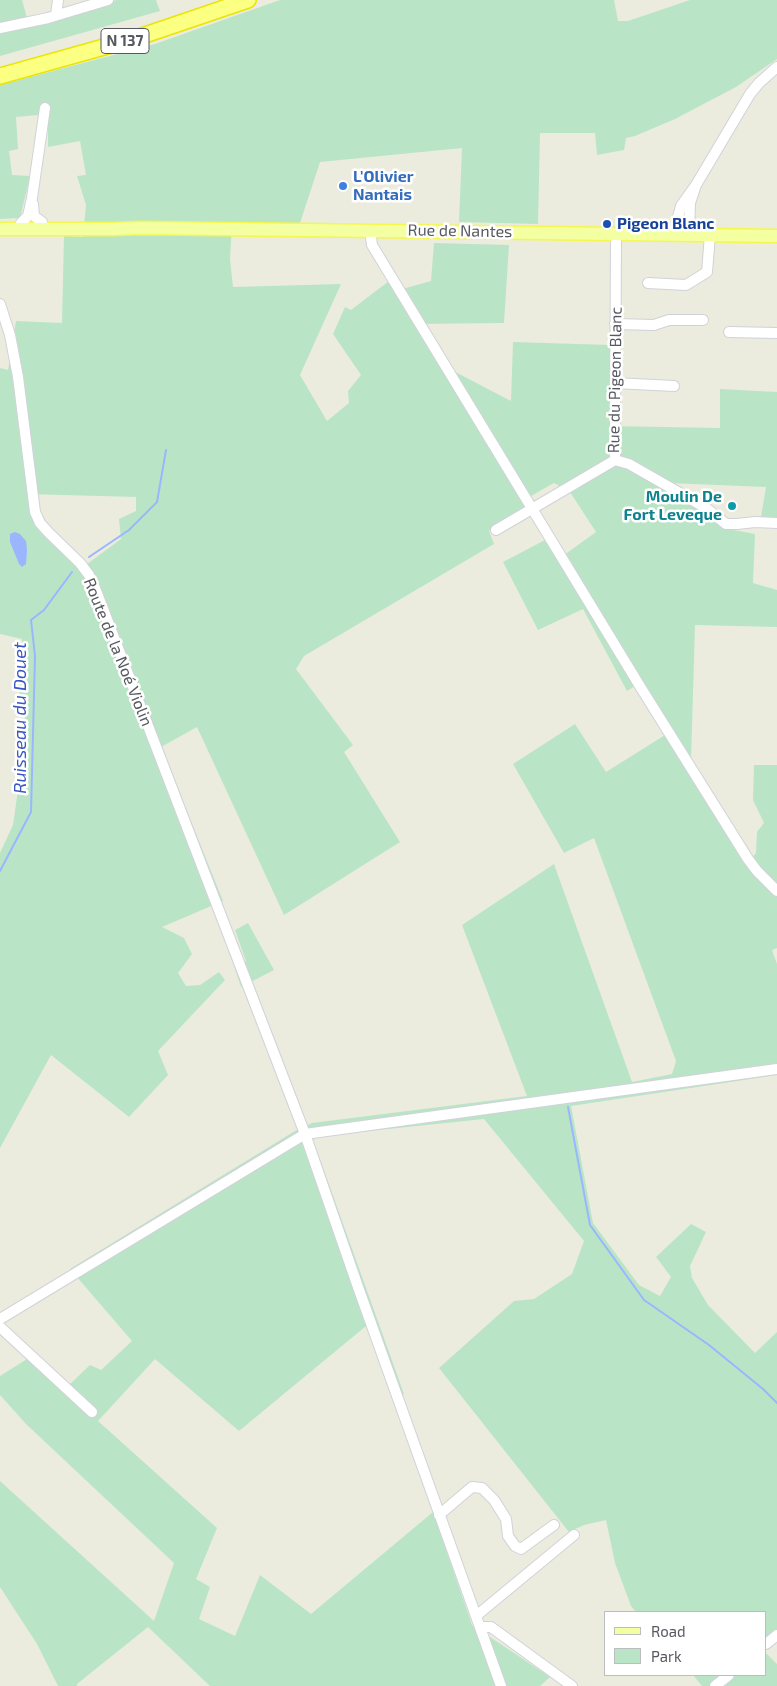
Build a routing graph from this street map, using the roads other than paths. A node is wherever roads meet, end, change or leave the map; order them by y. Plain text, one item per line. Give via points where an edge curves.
1 (58, 0) edge
2 (108, 0) edge
3 (219, 0) edge
4 (248, 0) edge
5 (56, 15) junction
6 (0, 28) edge
7 (0, 66) edge
8 (777, 67) edge
9 (0, 76) edge
10 (44, 108) dead end
11 (696, 184) junction
12 (30, 221) junction
13 (0, 226) edge
14 (370, 230) junction
15 (616, 234) junction
16 (672, 235) junction
17 (688, 235) junction
18 (710, 235) junction
19 (777, 236) edge
20 (648, 283) dead end
21 (0, 304) edge
22 (702, 320) dead end
23 (615, 324) junction
24 (729, 332) dead end
25 (777, 333) edge
26 (614, 383) junction
27 (674, 386) dead end
28 (615, 460) junction
29 (532, 509) junction
30 (777, 523) edge
31 (496, 530) dead end
32 (777, 891) edge
33 (777, 1069) edge
34 (305, 1134) junction
35 (0, 1319) edge
36 (0, 1327) edge
37 (92, 1412) dead end
38 (439, 1515) junction
39 (554, 1525) dead end
40 (574, 1535) dead end
41 (476, 1616) junction
42 (480, 1627) junction
43 (777, 1635) edge
44 (767, 1643) edge
45 (728, 1676) edge
46 (501, 1686) edge
47 (572, 1686) edge
48 (715, 1686) edge

1 - 5 street
2 - 5 street
3 - 7 highway, N 137 via 113,35
4 - 9 highway, N 137 via 136,38
5 - 6 street
8 - 11 street via 750,94
10 - 12 street
11 - 16 street via 681,206
11 - 17 street via 690,203
12 - 13 main road, Rue de Nantes
12 - 13 main road, Rue de Nantes
12 - 14 main road, Rue de Nantes via 142,228
14 - 15 main road, Rue de Nantes
14 - 29 street via 372,245
15 - 16 main road, Rue de Nantes
15 - 23 street, Rue du Pigeon Blanc
16 - 17 main road, Rue de Nantes
17 - 18 main road, Rue de Nantes
18 - 19 main road, Rue de Nantes
18 - 20 street via 707,272 686,285
21 - 34 street, Route de la Noé Violin via 18,378 35,512 40,523 80,563 95,588
22 - 23 street via 669,320 654,325
23 - 26 street, Rue du Pigeon Blanc
24 - 25 street
26 - 27 street
26 - 28 street, Rue du Pigeon Blanc
28 - 29 street, Rue du Pigeon Blanc
28 - 30 street via 629,464 706,508 726,524
29 - 31 street, Rue du Pigeon Blanc
29 - 32 street via 748,859
33 - 34 street
34 - 35 street
34 - 38 street, Route de la Noé Violin
36 - 37 street
38 - 39 street via 472,1486 482,1488 494,1500 506,1519 508,1536 521,1549
38 - 41 street, Route de la Noé Violin
40 - 41 street
41 - 42 street, Route de la Noé Violin
42 - 46 street, Route de la Noé Violin
42 - 47 street via 491,1627
43 - 44 street
45 - 48 street

